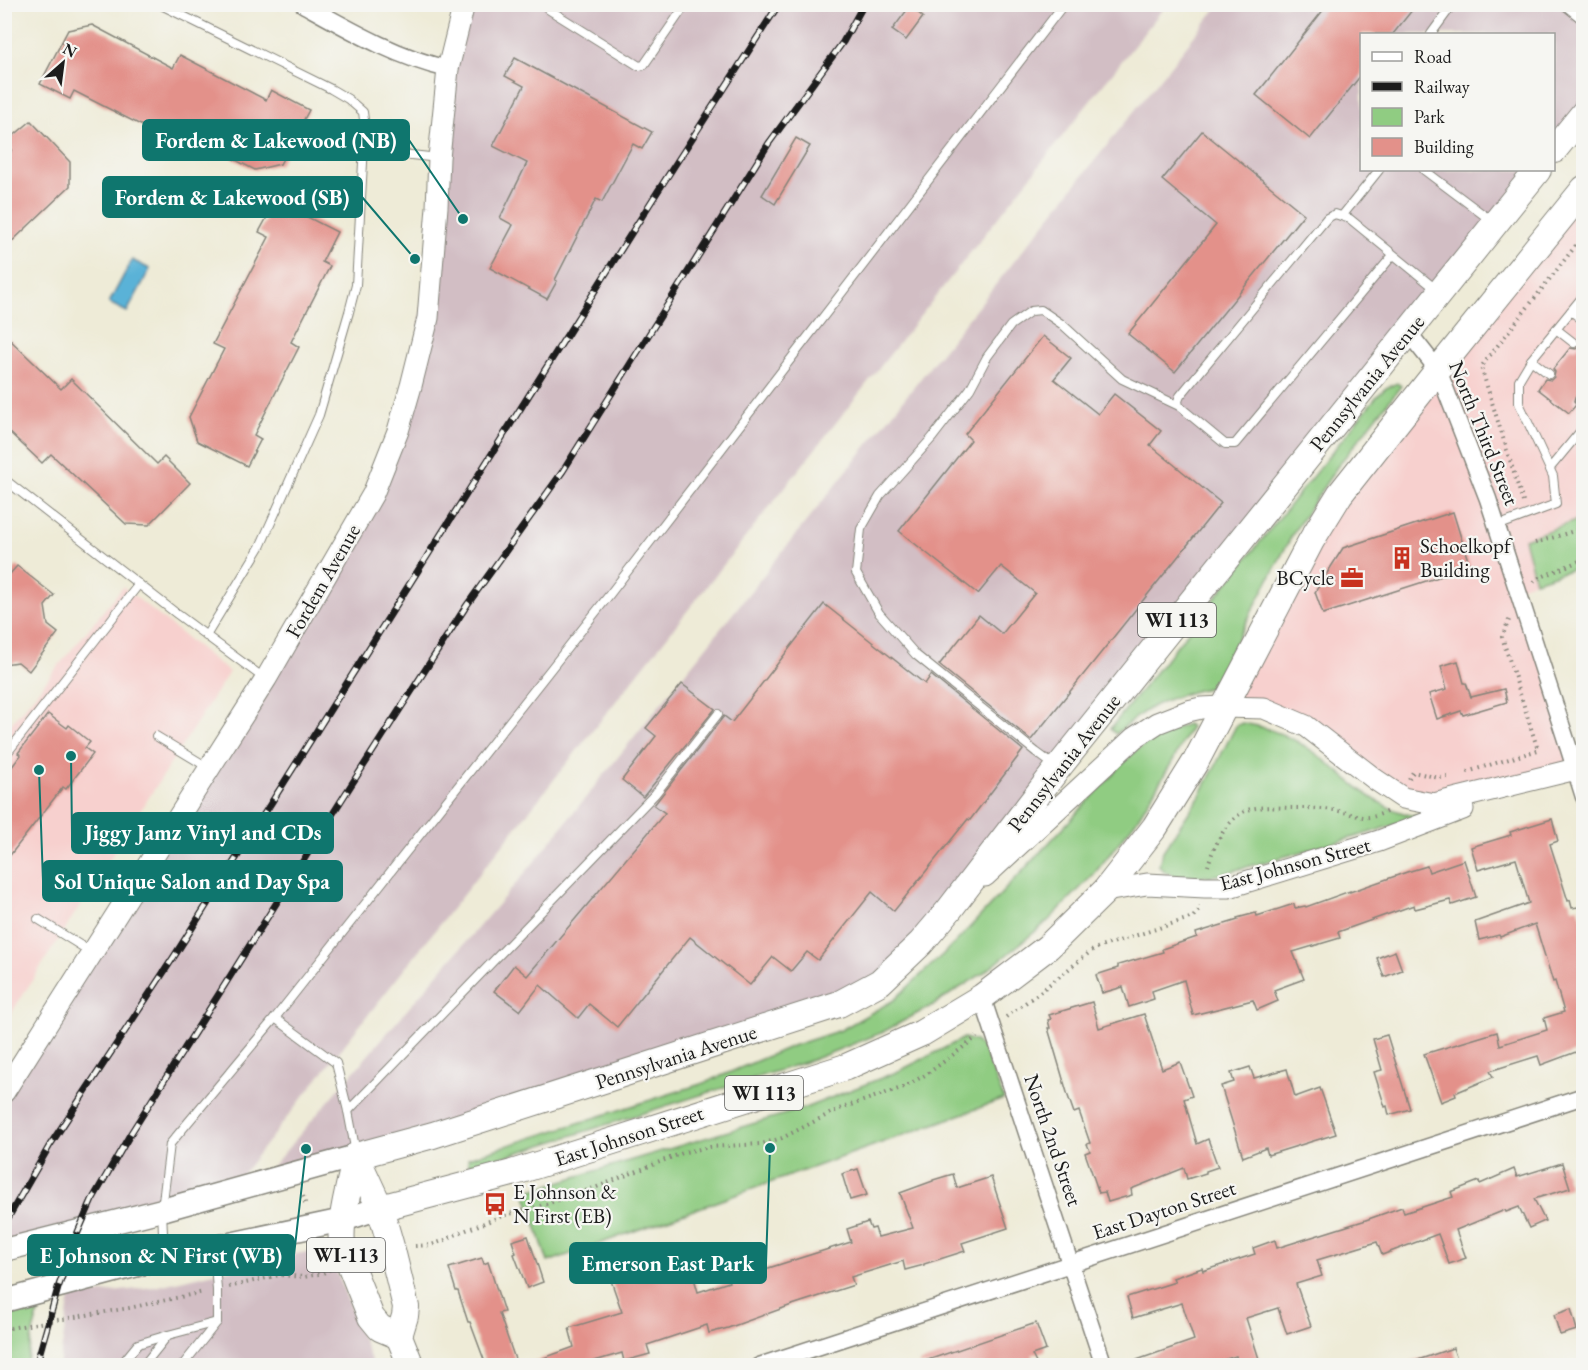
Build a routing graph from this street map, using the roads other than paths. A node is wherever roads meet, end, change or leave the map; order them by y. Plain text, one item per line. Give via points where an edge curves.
1 (159, 4) edge
2 (303, 4) edge
3 (464, 4) edge
4 (686, 4) edge
5 (1064, 4) edge
6 (1453, 4) edge
7 (1563, 4) edge
8 (545, 5) edge
9 (1584, 21) edge
10 (1432, 33) edge
11 (448, 69) junction
12 (1584, 113) edge
13 (1555, 149) edge
14 (363, 150) junction
15 (439, 158) junction
16 (1378, 171) edge
17 (1425, 171) edge
18 (1537, 171) edge
19 (1584, 189) edge
20 (1342, 216) junction
21 (1495, 223) junction
22 (1393, 255) junction
23 (1439, 292) junction
24 (1584, 295) edge
25 (1571, 311) junction
26 (1584, 321) edge
27 (1556, 329) junction
28 (1408, 332) junction
29 (1574, 343) dead end
30 (1531, 360) junction
31 (1438, 370) junction
32 (1549, 374) dead end
33 (1179, 406) junction
34 (1584, 427) edge
35 (1550, 468) junction
36 (4, 479) edge
37 (1497, 526) junction
38 (139, 584) junction
39 (206, 636) junction
40 (266, 679) junction
41 (1224, 706) junction
42 (718, 714) dead end
43 (156, 736) dead end
44 (4, 757) edge
45 (209, 768) junction
46 (1058, 768) junction
47 (1579, 768) edge
48 (1548, 777) junction
49 (1584, 796) edge
50 (1105, 891) junction
51 (949, 910) junction
52 (38, 919) dead end
53 (92, 952) junction
54 (982, 997) junction
55 (275, 1018) junction
56 (7, 1080) edge
57 (1584, 1096) edge
58 (348, 1111) junction
59 (356, 1156) junction
60 (380, 1208) junction
61 (162, 1210) junction
62 (343, 1220) junction
63 (214, 1247) junction
64 (4, 1250) edge
65 (164, 1258) junction
66 (1071, 1264) junction
67 (4, 1301) edge
68 (218, 1322) junction
69 (168, 1335) junction
70 (399, 1336) junction
71 (120, 1365) edge
72 (142, 1365) edge
73 (182, 1365) edge
74 (411, 1365) edge
75 (759, 1365) edge
76 (1104, 1365) edge

1 - 14 lane via 348,99 363,112
2 - 11 street via 383,47
3 - 11 street, Fordem Avenue
4 - 8 lane via 644,65 639,66
5 - 55 lane via 610,594
6 - 10 lane
7 - 9 lane
11 - 15 street, Fordem Avenue
12 - 13 main road
14 - 15 lane
14 - 39 lane via 356,285 319,415 260,547
15 - 40 street, Fordem Avenue via 428,318 398,431 373,494
16 - 20 lane
17 - 21 lane
18 - 21 main road, Pennsylvania Avenue / WI 113
19 - 31 main road, WI 113
20 - 22 lane
20 - 33 lane via 1327,218 1180,396
21 - 23 main road, Pennsylvania Avenue / WI 113
22 - 23 lane
22 - 33 lane via 1235,444 1225,444
23 - 28 main road, Pennsylvania Avenue / WI 113
24 - 25 lane
25 - 26 lane
25 - 27 lane
27 - 29 lane
27 - 30 lane
28 - 31 street, North Third Street
28 - 46 main road, Pennsylvania Avenue / WI 113
30 - 32 lane
30 - 35 lane via 1520,380 1519,403
31 - 37 street, North Third Street
31 - 41 main road, WI 113 via 1340,494
33 - 46 lane via 1122,379 1063,325 1041,310 1031,311 1011,326 932,438 880,496 861,529 856,573 879,613 916,655
34 - 35 lane
35 - 37 lane via 1556,504
36 - 38 lane
37 - 47 street, North Third Street
38 - 39 lane
38 - 44 lane
39 - 40 lane
40 - 45 street, Fordem Avenue
41 - 48 street, East Johnson Street via 1264,708 1306,726 1403,798 1434,804
41 - 50 main road, WI 113 via 1155,827
41 - 51 street, East Johnson Street via 1188,711 1134,738
42 - 58 lane via 655,794
43 - 45 lane
45 - 53 street, Fordem Avenue
46 - 51 main road, Pennsylvania Avenue / WI 113
47 - 48 street, East Johnson Street
47 - 49 street, North Third Street
48 - 50 street, East Johnson Street via 1379,841 1229,886 1147,884
50 - 54 main road, East Johnson Street / WI 113 via 1048,946
51 - 59 main road, Pennsylvania Avenue / WI 113 via 921,944 880,982 839,1004 433,1135
52 - 53 lane
53 - 56 street, Fordem Avenue
54 - 60 main road, East Johnson Street / WI 113 via 922,1033 846,1067 512,1173
54 - 66 street, North 2nd Street
55 - 58 lane via 336,1063
55 - 61 lane via 170,1144
57 - 66 street, East Dayton Street
58 - 59 lane
59 - 60 main road
59 - 61 main road
59 - 62 main road, WI-113
60 - 62 main road, East Johnson Street
60 - 70 main road via 406,1307
61 - 64 main road
61 - 65 lane
62 - 63 main road, East Johnson Street
62 - 70 main road, WI-113 via 342,1244 371,1317 380,1329
63 - 65 main road, East Johnson Street
63 - 68 lane
65 - 67 main road, East Johnson Street
66 - 75 street, East Dayton Street
66 - 76 street, North 2nd Street
68 - 69 lane
68 - 73 lane
69 - 71 lane via 138,1344
69 - 72 lane
70 - 74 main road

